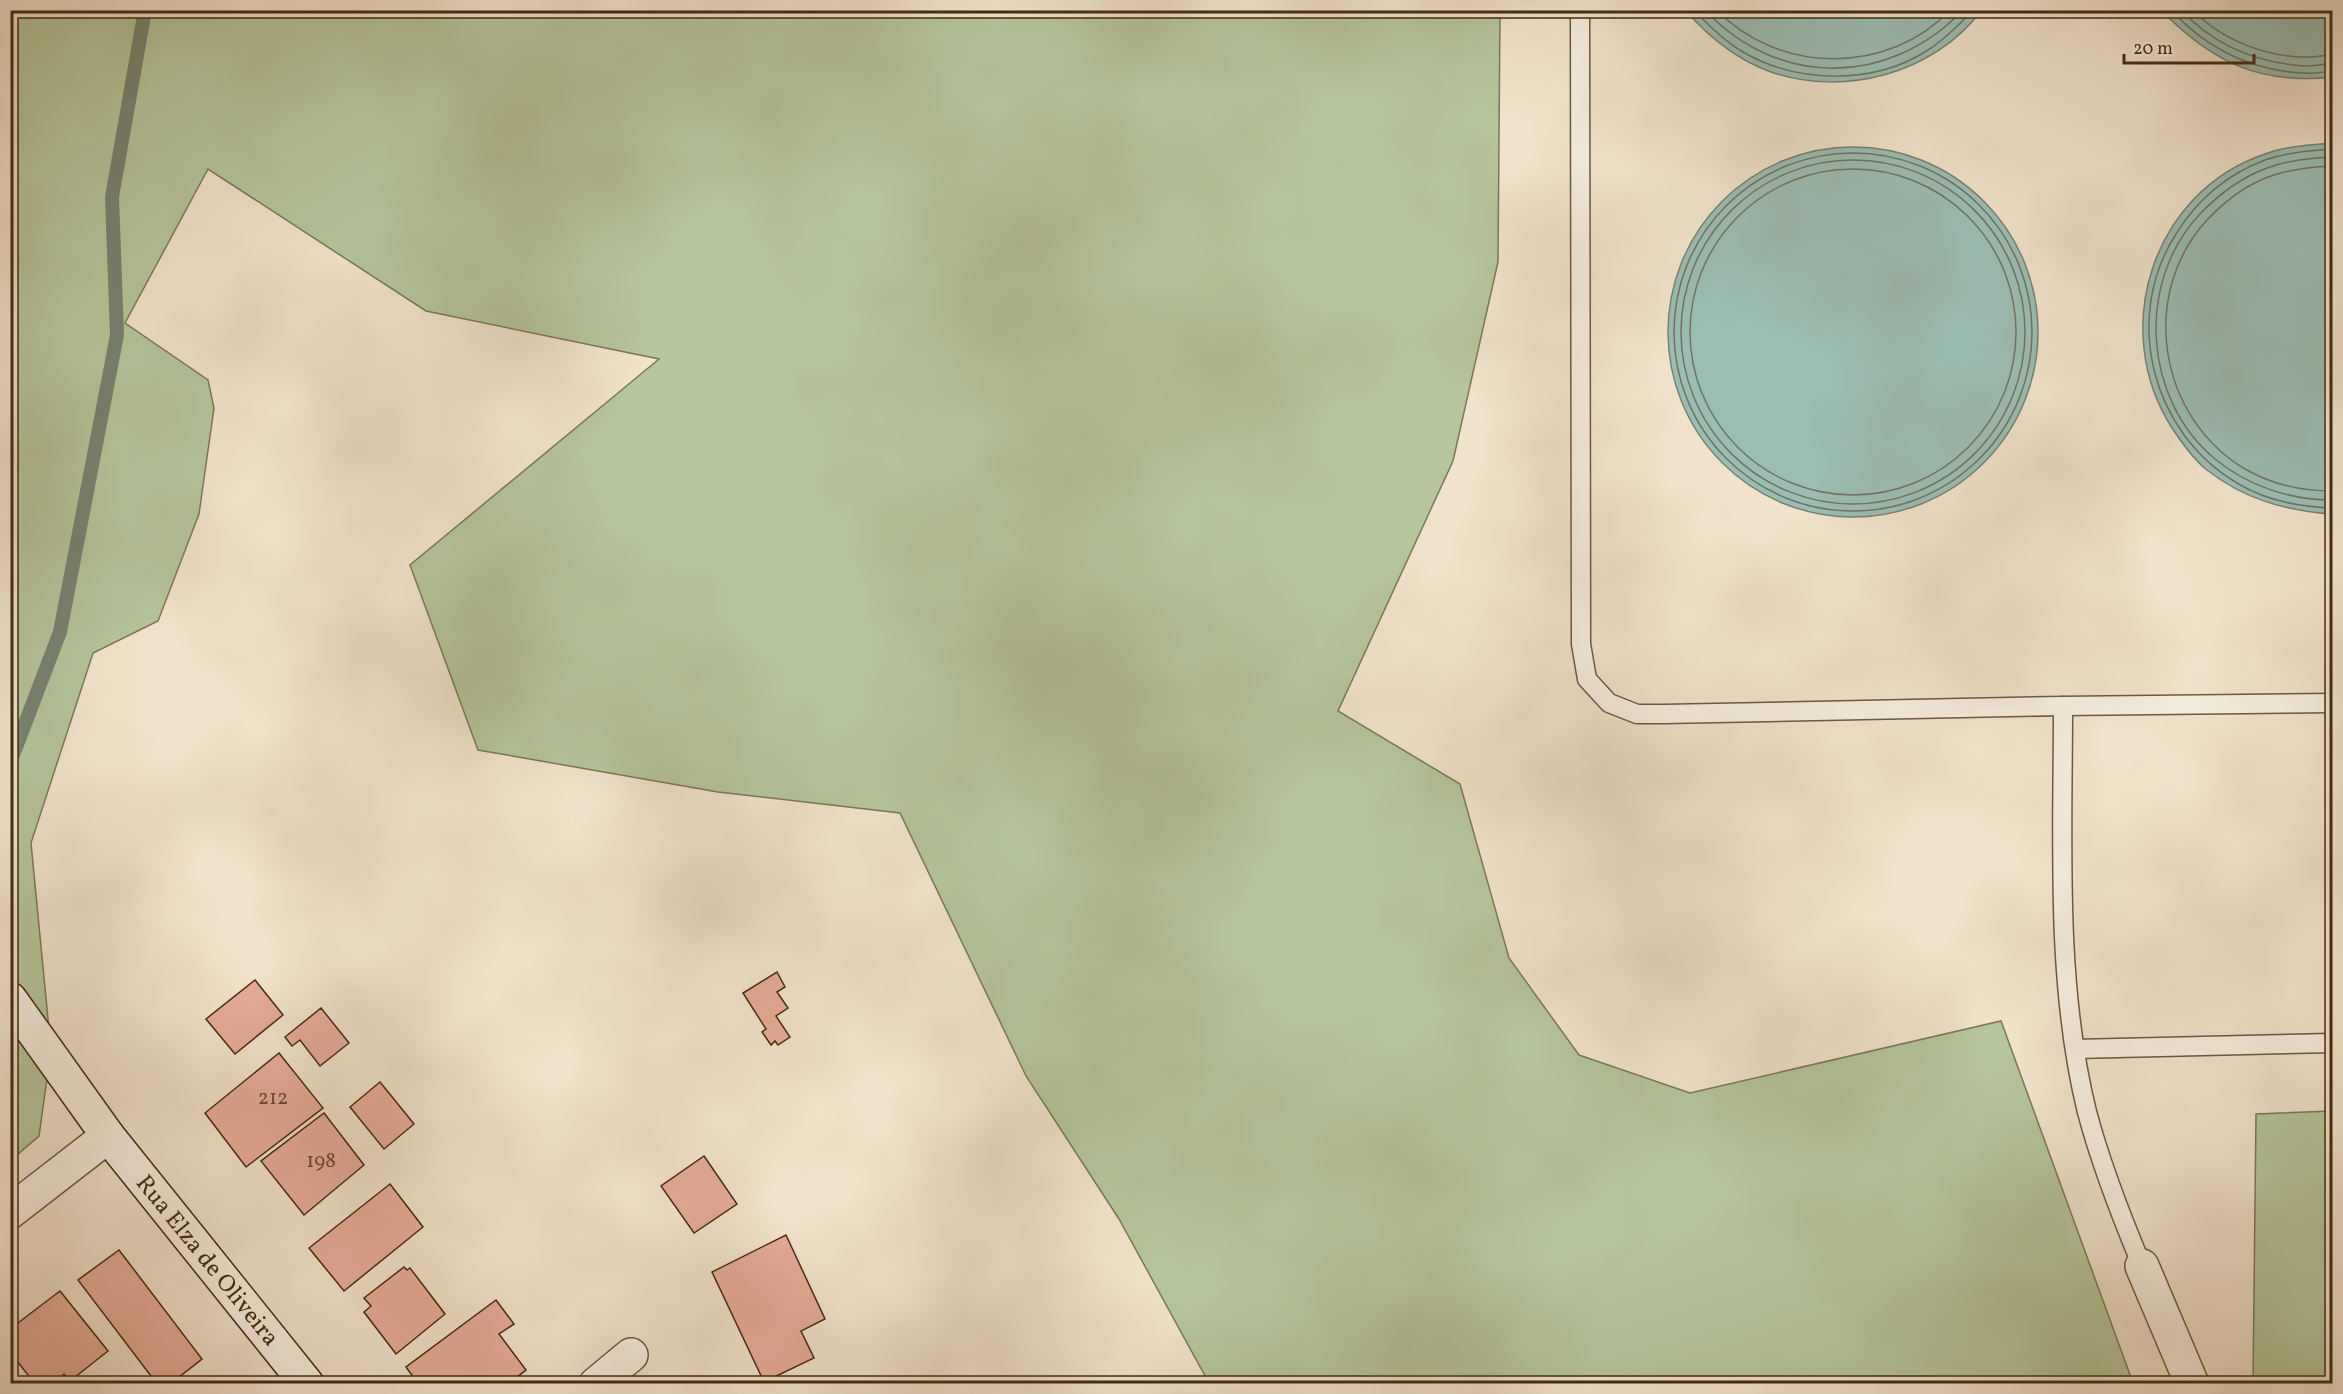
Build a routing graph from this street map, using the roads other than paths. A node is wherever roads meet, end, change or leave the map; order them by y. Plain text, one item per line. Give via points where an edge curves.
1 (1580, 10) edge
2 (2332, 703) edge
3 (2063, 706) junction
4 (10, 999) edge
5 (2332, 1043) edge
6 (2075, 1049) junction
7 (108, 1136) junction
8 (10, 1212) edge
9 (2142, 1266) joint
10 (631, 1355) dead end
11 (307, 1383) edge
12 (596, 1383) edge
13 (2192, 1383) edge

1 - 3 lane via 1581,633 1587,679 1609,704 1637,714
2 - 3 lane
3 - 6 lane via 2063,899
4 - 7 street, Rua Elza de Oliveira
5 - 6 lane
6 - 9 lane via 2100,1157
7 - 8 street
7 - 11 street, Rua Elza de Oliveira
9 - 13 street
10 - 12 street

